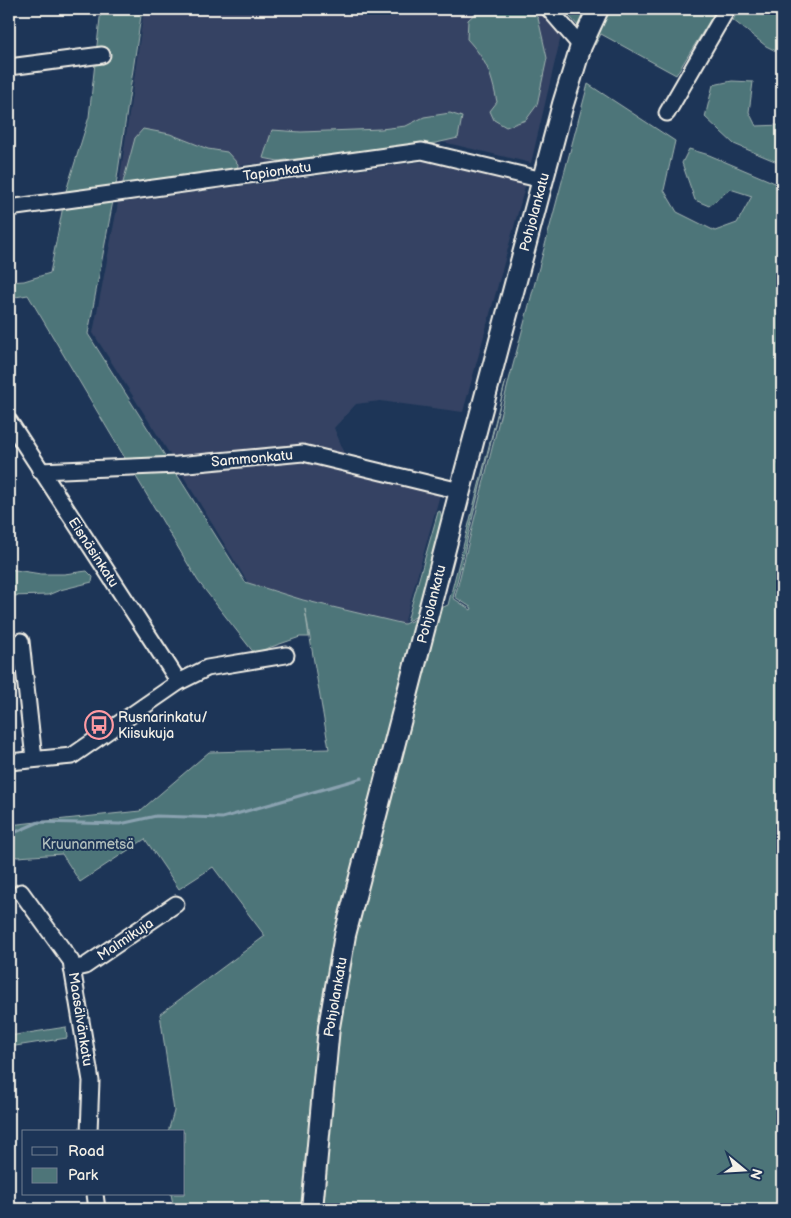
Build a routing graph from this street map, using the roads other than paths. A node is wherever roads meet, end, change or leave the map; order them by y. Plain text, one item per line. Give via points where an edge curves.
1 (548, 9) edge
2 (598, 9) edge
3 (727, 9) edge
4 (581, 46) junction
5 (102, 55) dead end
6 (9, 67) edge
7 (666, 113) dead end
8 (543, 180) junction
9 (9, 208) edge
10 (9, 422) edge
11 (40, 471) junction
12 (460, 491) junction
13 (21, 641) dead end
14 (286, 655) dead end
15 (180, 682) junction
16 (34, 759) junction
17 (9, 762) edge
18 (21, 892) dead end
19 (176, 904) dead end
20 (72, 969) junction
21 (89, 1130) edge
22 (94, 1196) edge
23 (97, 1209) edge
24 (312, 1209) edge

1 - 4 street
2 - 4 main road, Pohjolankatu
3 - 7 street
4 - 8 main road, Pohjolankatu
5 - 6 street
8 - 9 street, Tapionkatu via 422,150
8 - 12 main road, Pohjolankatu
10 - 11 street, Eisnäsinkatu
11 - 12 street, Sammonkatu via 177,465 303,453
11 - 15 street, Eisnäsinkatu
12 - 24 main road, Pohjolankatu via 345,935 329,1027
13 - 16 street
14 - 15 street via 207,668
15 - 16 street via 72,756
16 - 17 street
18 - 20 street, Maasälvänkatu via 71,961
19 - 20 street, Malmikuja via 85,966
20 - 21 street, Maasälvänkatu via 91,1081
22 - 23 street

